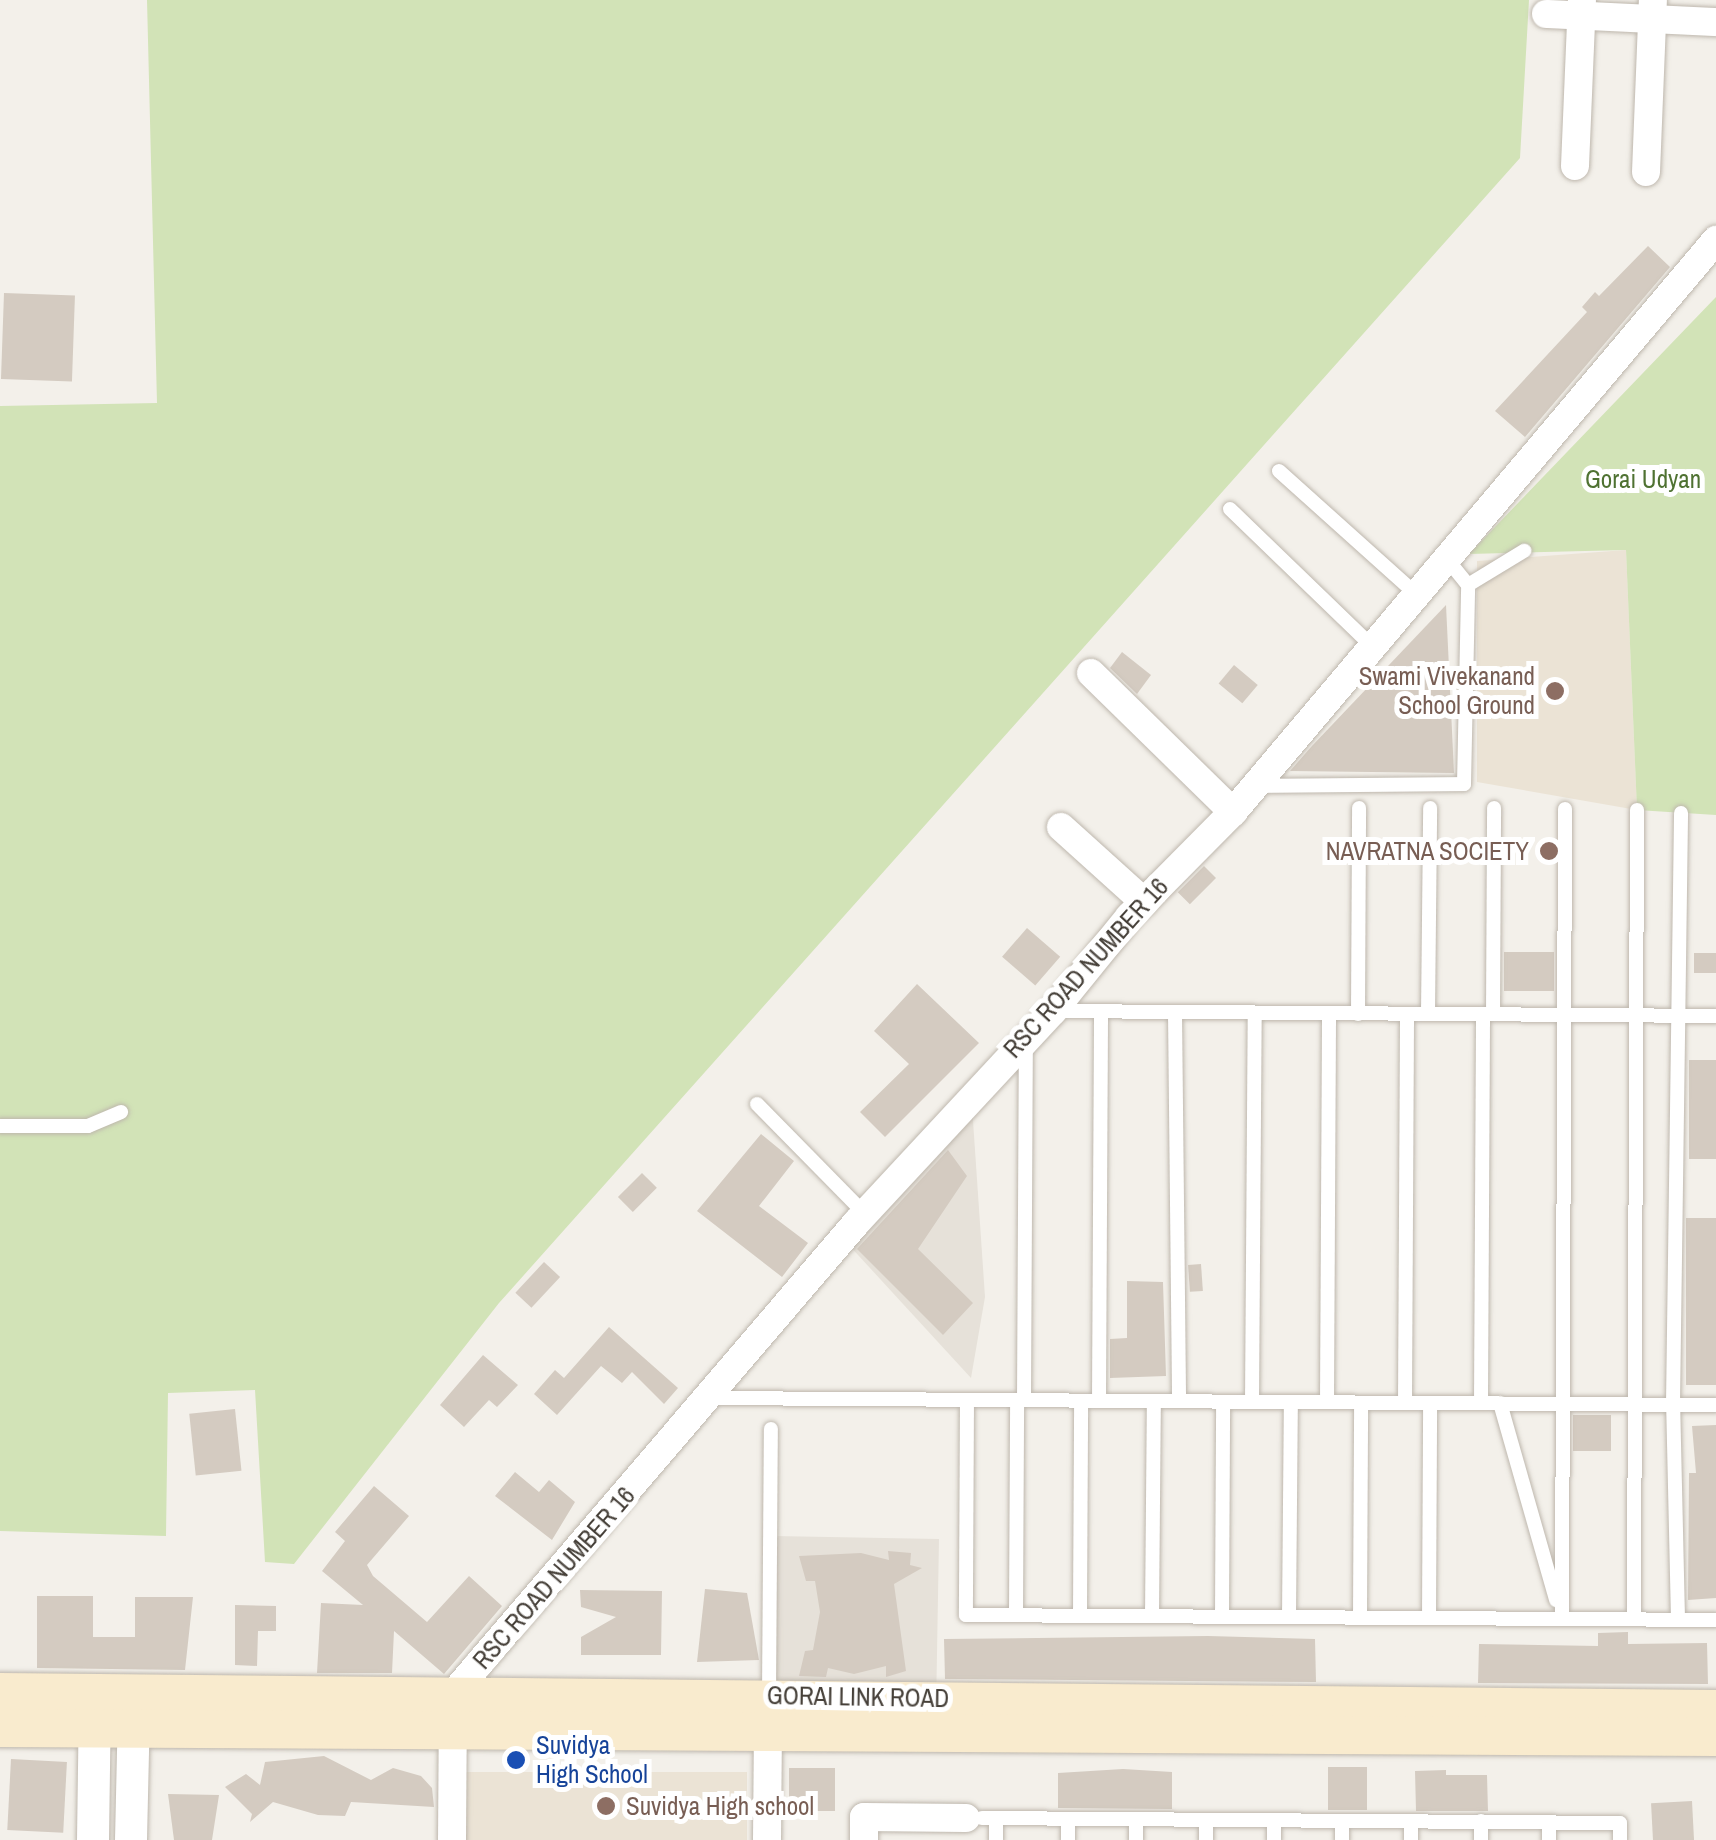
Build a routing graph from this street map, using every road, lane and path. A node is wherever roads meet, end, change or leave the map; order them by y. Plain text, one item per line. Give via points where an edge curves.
1 (1582, 8) edge
2 (1653, 10) edge
3 (1546, 14) dead end
4 (1699, 14) edge
5 (1575, 166) dead end
6 (1646, 172) dead end
7 (1716, 240) edge
8 (1279, 470) dead end
9 (1230, 509) dead end
10 (1524, 551) dead end
11 (1446, 559) junction
12 (1468, 585) junction
13 (1417, 595) junction
14 (1373, 647) junction
15 (1091, 673) dead end
16 (1254, 786) junction
17 (1359, 808) dead end
18 (1430, 808) dead end
19 (1494, 808) dead end
20 (1566, 809) dead end
21 (1638, 810) dead end
22 (1232, 812) junction
23 (1681, 813) dead end
24 (1060, 827) dead end
25 (1144, 902) junction
26 (1053, 1011) junction
27 (1101, 1012) junction
28 (1175, 1012) junction
29 (1254, 1013) junction
30 (1329, 1013) junction
31 (1358, 1014) junction
32 (1407, 1014) junction
33 (1428, 1014) junction
34 (1488, 1014) junction
35 (1565, 1015) junction
36 (1636, 1016) junction
37 (1681, 1016) junction
38 (1716, 1016) edge
39 (1026, 1034) junction
40 (757, 1104) dead end
41 (121, 1112) dead end
42 (0, 1126) edge
43 (864, 1213) junction
44 (710, 1398) junction
45 (967, 1400) junction
46 (1020, 1400) junction
47 (1081, 1401) junction
48 (1098, 1401) junction
49 (1154, 1401) junction
50 (1179, 1401) junction
51 (1223, 1402) junction
52 (1252, 1402) junction
53 (1291, 1402) junction
54 (1326, 1402) junction
55 (1361, 1403) junction
56 (1405, 1403) junction
57 (1430, 1403) junction
58 (1481, 1404) junction
59 (1500, 1404) junction
60 (1562, 1404) junction
61 (1634, 1404) junction
62 (1673, 1404) junction
63 (1716, 1405) edge
64 (771, 1429) dead end
65 (1016, 1615) junction
66 (1080, 1615) junction
67 (1152, 1616) junction
68 (1222, 1616) junction
69 (1289, 1617) junction
70 (1360, 1617) junction
71 (1429, 1618) junction
72 (1562, 1618) junction
73 (1634, 1619) junction
74 (1678, 1619) junction
75 (1716, 1620) edge
76 (0, 1692) edge
77 (135, 1692) junction
78 (1716, 1709) edge
79 (95, 1711) junction
80 (453, 1712) junction
81 (769, 1713) junction
82 (0, 1728) edge
83 (133, 1730) junction
84 (1716, 1737) edge
85 (982, 1818) junction
86 (1068, 1819) junction
87 (1136, 1819) junction
88 (1206, 1820) junction
89 (1274, 1820) junction
90 (1342, 1821) junction
91 (1411, 1821) junction
92 (1481, 1822) junction
93 (1549, 1822) junction
94 (934, 1829) edge
95 (94, 1840) edge
96 (131, 1840) edge
97 (452, 1840) edge
98 (768, 1840) edge
99 (864, 1840) edge
100 (996, 1840) edge
101 (1068, 1840) edge
102 (1136, 1840) edge
103 (1206, 1840) edge
104 (1274, 1840) edge
105 (1342, 1840) edge
106 (1411, 1840) edge
107 (1481, 1840) edge
108 (1549, 1840) edge
109 (1620, 1840) edge

1 - 2 street
1 - 3 street
1 - 5 street
2 - 4 street
2 - 6 street
7 - 11 street, RSC ROAD NUMBER 16
8 - 13 lane
9 - 14 lane
10 - 12 lane
11 - 12 lane
11 - 13 street, RSC ROAD NUMBER 16
12 - 16 lane via 1464,784
13 - 14 street, RSC ROAD NUMBER 16
14 - 16 street, RSC ROAD NUMBER 16
15 - 22 street
16 - 22 street, RSC ROAD NUMBER 16
17 - 31 lane
18 - 33 lane
19 - 34 lane
20 - 35 lane
21 - 36 lane
22 - 25 street, RSC ROAD NUMBER 16
23 - 37 lane
24 - 25 street
25 - 26 street, RSC ROAD NUMBER 16
26 - 27 lane
26 - 39 street, RSC ROAD NUMBER 16
27 - 28 lane
27 - 48 lane
28 - 29 lane
28 - 50 lane
29 - 30 lane
29 - 52 lane
30 - 31 lane
30 - 54 lane
31 - 32 lane
32 - 33 lane
32 - 56 lane
33 - 34 lane
34 - 35 lane
34 - 58 lane
35 - 36 lane
35 - 60 lane
36 - 37 lane
36 - 61 lane
37 - 38 lane
37 - 62 lane
39 - 43 street, RSC ROAD NUMBER 16
39 - 46 lane
40 - 43 lane
41 - 42 lane via 88,1126
43 - 44 street, RSC ROAD NUMBER 16
44 - 45 lane
44 - 80 street, RSC ROAD NUMBER 16
45 - 46 lane
45 - 65 lane via 966,1615
46 - 47 lane
46 - 65 lane
47 - 48 lane
47 - 66 lane
48 - 49 lane
49 - 50 lane
49 - 67 lane
50 - 51 lane
51 - 52 lane
51 - 68 lane
52 - 53 lane
53 - 54 lane
53 - 69 lane
54 - 55 lane
55 - 56 lane
55 - 70 lane
56 - 57 lane
57 - 58 lane
57 - 71 lane
58 - 59 lane
59 - 60 lane
59 - 72 lane
60 - 61 lane
60 - 72 lane
61 - 62 lane
61 - 73 lane
62 - 63 lane
62 - 74 lane
64 - 81 lane
65 - 66 lane
66 - 67 lane
67 - 68 lane
68 - 69 lane
69 - 70 lane
70 - 71 lane
71 - 72 lane
72 - 73 lane
73 - 74 lane
74 - 75 lane
76 - 79 main road, GORAI LINK ROAD
77 - 79 main road, GORAI LINK ROAD
77 - 80 main road, GORAI LINK ROAD
77 - 83 street
78 - 81 main road, GORAI LINK ROAD
79 - 82 main road, GORAI LINK ROAD
79 - 83 main road, GORAI LINK ROAD
79 - 95 street
80 - 81 main road, GORAI LINK ROAD
80 - 83 main road, GORAI LINK ROAD
80 - 97 street
81 - 84 main road, GORAI LINK ROAD
81 - 98 street
83 - 96 street
85 - 86 lane
85 - 94 street
85 - 100 lane
86 - 87 lane
86 - 101 lane
87 - 88 lane
87 - 102 lane
88 - 89 lane
88 - 103 lane
89 - 90 lane
89 - 104 lane
90 - 91 lane
90 - 105 lane
91 - 92 lane
91 - 106 lane
92 - 93 lane
92 - 107 lane
93 - 108 lane
93 - 109 lane via 1620,1823
94 - 99 street via 864,1816

